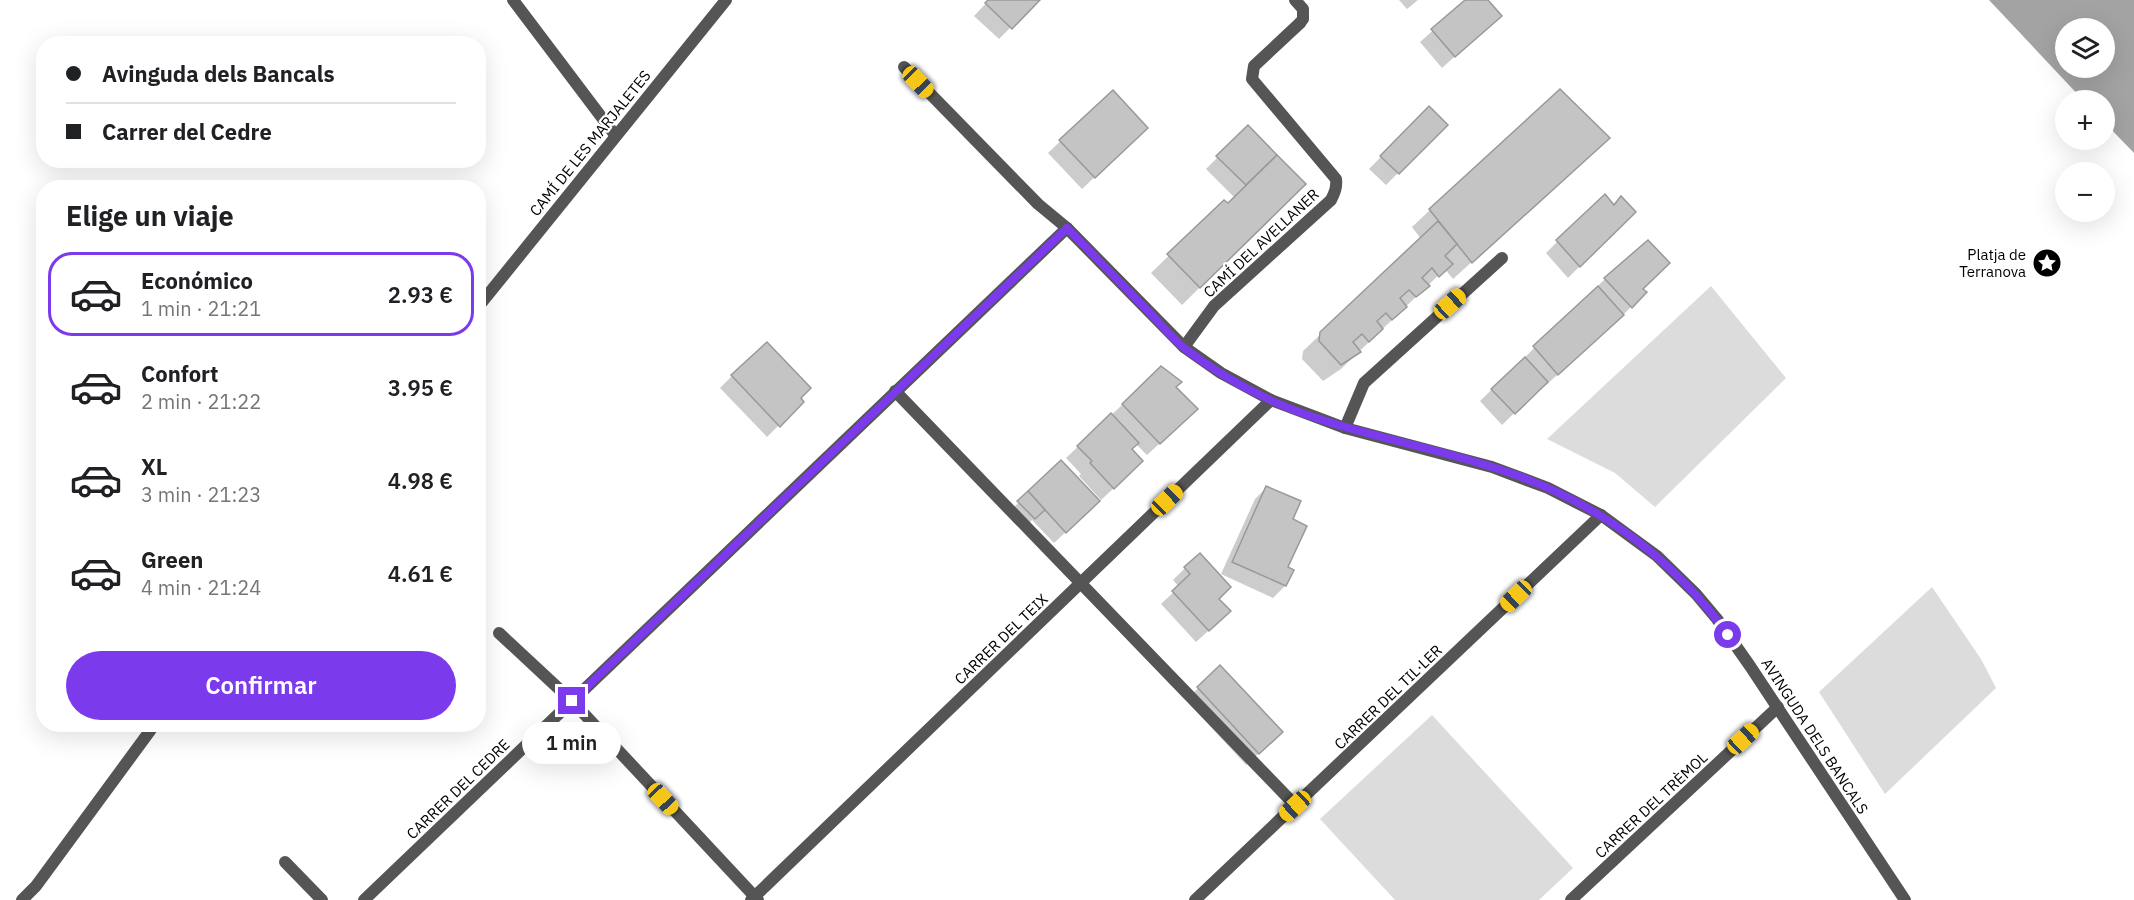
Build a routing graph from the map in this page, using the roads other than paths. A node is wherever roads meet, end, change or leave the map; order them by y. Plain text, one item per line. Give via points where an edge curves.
1 (513, 0) edge
2 (726, 0) edge
3 (1295, 0) edge
4 (904, 67) dead end
5 (615, 135) junction
6 (1067, 228) junction
7 (1502, 258) dead end
8 (486, 297) edge
9 (1184, 347) junction
10 (895, 391) junction
11 (1271, 400) junction
12 (1346, 428) junction
13 (1601, 515) junction
14 (1081, 583) junction
15 (499, 633) dead end
16 (572, 701) junction
17 (1778, 707) junction
18 (150, 732) edge
19 (1295, 806) junction
20 (285, 862) dead end
21 (755, 899) edge
22 (22, 900) edge
23 (322, 900) edge
24 (364, 900) edge
25 (1195, 900) edge
26 (1571, 900) edge
27 (1905, 900) edge

1 - 5 street
2 - 5 street, CAMÍ DE LES MARJALETES
3 - 9 street, CAMÍ DEL AVELLANER via 1303,9 1303,19 1254,66 1252,79 1336,179 1337,186 1331,200 1214,306
4 - 6 street, AVINGUDA DELS BANCALS via 1038,204
5 - 8 street, CAMÍ DE LES MARJALETES
6 - 9 street, AVINGUDA DELS BANCALS
6 - 10 street, CARRER DEL CEDRE
7 - 12 street via 1364,383
9 - 11 street, AVINGUDA DELS BANCALS
10 - 14 street
10 - 16 street, CARRER DEL CEDRE
11 - 12 street, AVINGUDA DELS BANCALS
11 - 14 street, CARRER DEL TEIX
12 - 13 street, AVINGUDA DELS BANCALS via 1513,474
13 - 17 street, AVINGUDA DELS BANCALS via 1657,556 1696,594
13 - 19 street, CARRER DEL TIL·LER
14 - 19 street
14 - 21 street, CARRER DEL TEIX
15 - 16 street
16 - 21 street
16 - 24 street, CARRER DEL CEDRE
17 - 26 street, CARRER DEL TRÈMOL
17 - 27 street, AVINGUDA DELS BANCALS
18 - 22 street
19 - 25 street, CARRER DEL TIL·LER
20 - 23 street

